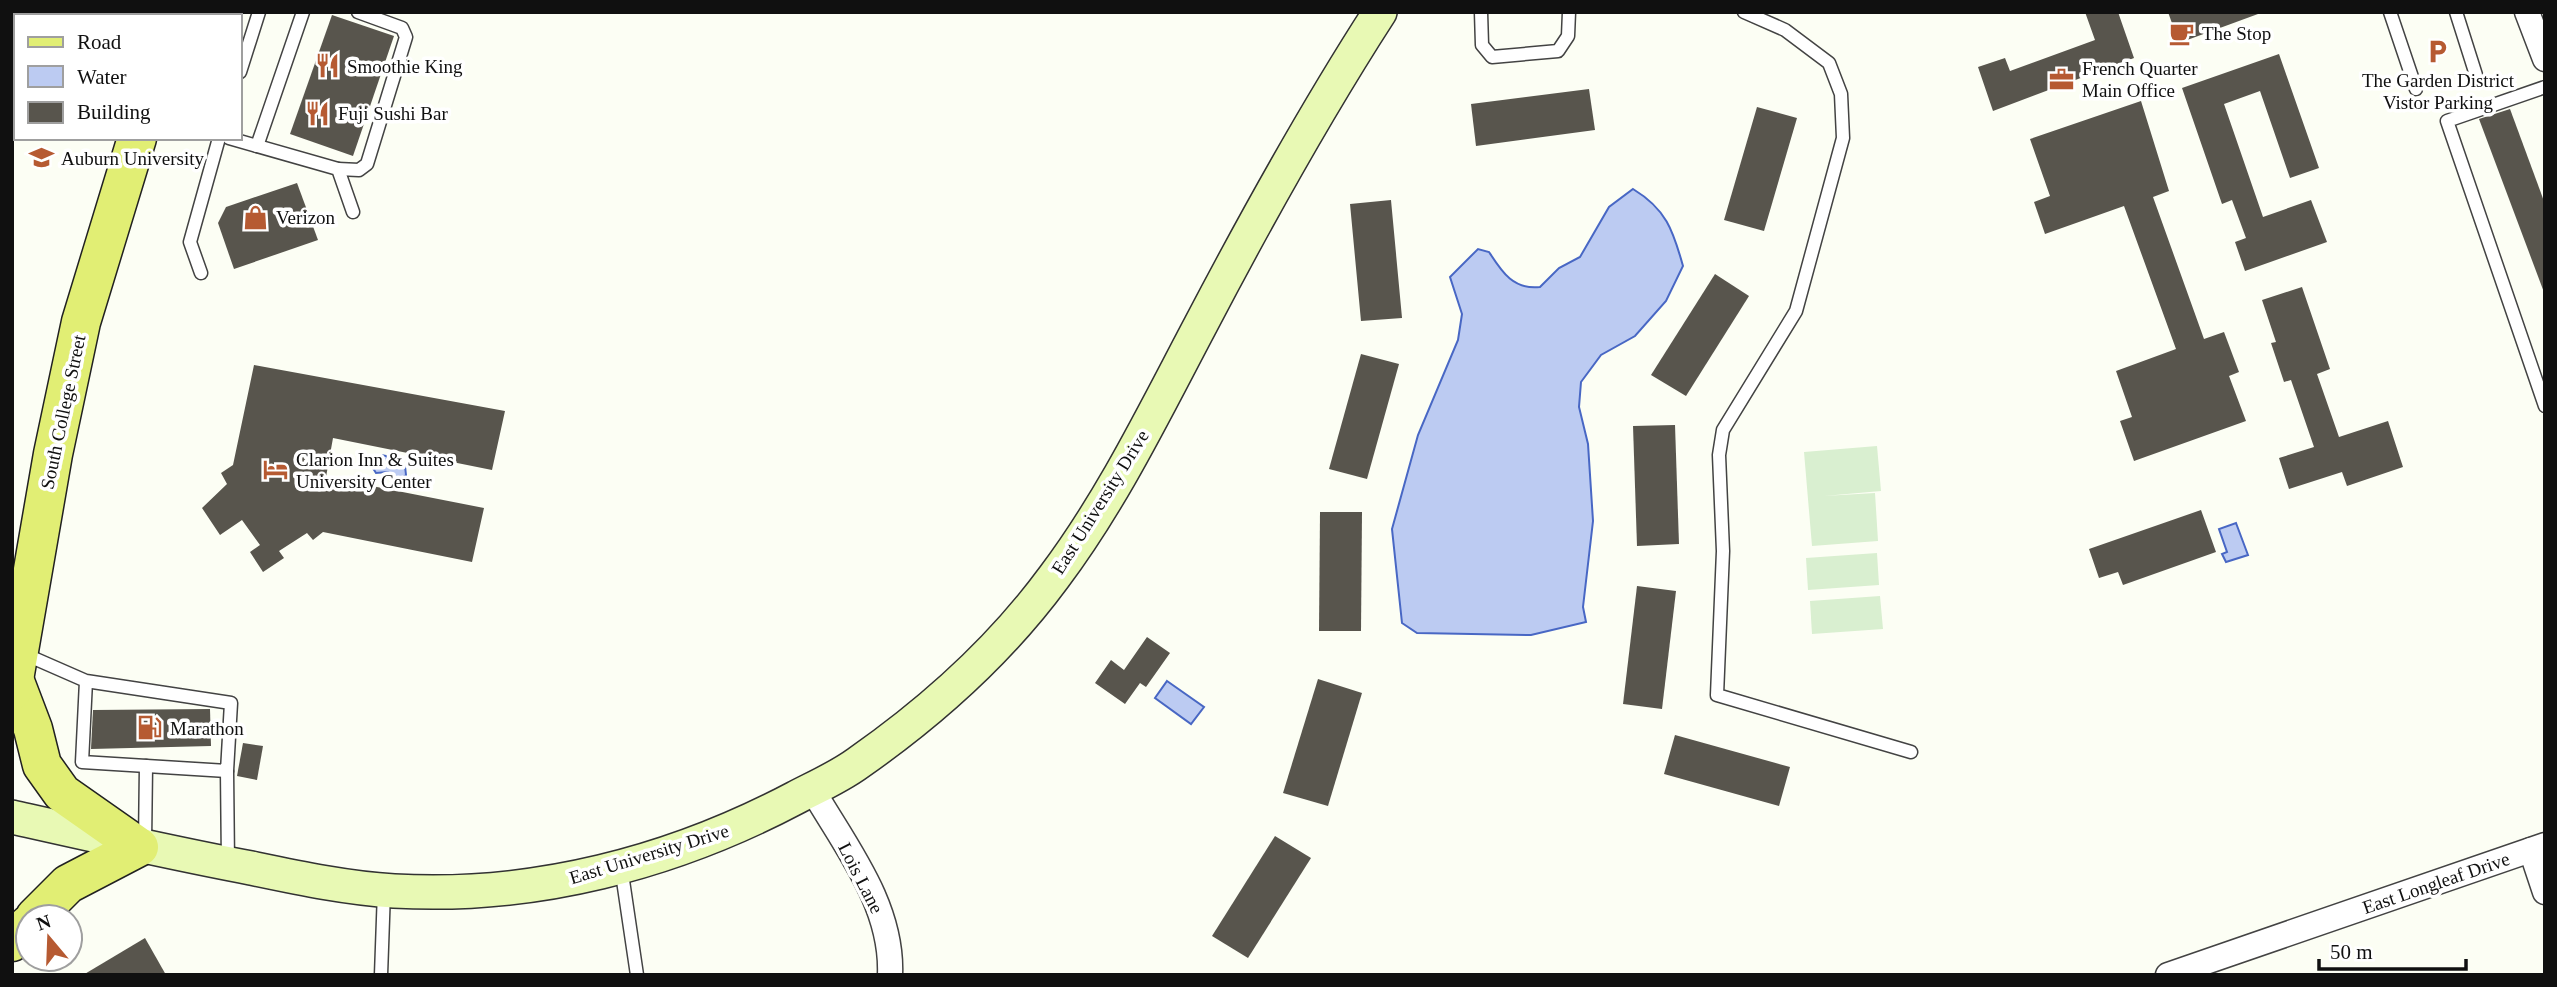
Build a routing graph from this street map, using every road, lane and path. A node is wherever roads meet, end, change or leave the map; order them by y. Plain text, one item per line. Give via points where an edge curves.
1 (258, 12) edge
2 (303, 12) edge
3 (358, 12) edge
4 (1380, 12) edge
5 (1480, 12) edge
6 (1569, 12) edge
7 (1744, 12) edge
8 (2390, 12) edge
9 (2456, 12) edge
10 (2528, 12) edge
11 (2545, 59) edge
12 (242, 65) edge
13 (2476, 75) dead end
14 (2545, 87) edge
15 (2416, 89) dead end
16 (136, 140) edge
17 (218, 140) edge
18 (236, 140) edge
19 (257, 146) junction
20 (338, 169) junction
21 (353, 212) dead end
22 (201, 273) dead end
23 (2545, 405) edge
24 (15, 663) edge
25 (86, 681) junction
26 (1911, 752) dead end
27 (146, 766) junction
28 (227, 771) junction
29 (812, 789) junction
30 (12, 817) edge
31 (142, 847) junction
32 (2538, 848) edge
33 (228, 864) junction
34 (621, 867) junction
35 (384, 890) junction
36 (2545, 892) edge
37 (49, 903) edge
38 (381, 975) edge
39 (637, 975) edge
40 (890, 975) edge
41 (2168, 975) edge

1 - 12 lane
2 - 19 lane
3 - 20 lane via 402,27 406,37 367,163 359,170
4 - 29 main road, East University Drive via 1271,193 1128,462 1054,577 963,680 855,766
5 - 6 lane via 1482,45 1492,57 1558,51 1568,36
7 - 26 lane via 1785,30 1829,63 1841,94 1843,138 1796,311 1723,430 1717,695
8 - 15 lane
9 - 13 lane
10 - 11 street
14 - 23 lane via 2447,121
16 - 24 main road, South College Street via 81,322
17 - 22 lane via 190,242
18 - 19 lane
19 - 20 lane
20 - 21 lane
24 - 25 lane
24 - 31 main road via 42,765 62,793
25 - 27 lane via 82,762
25 - 28 lane via 231,703
27 - 28 lane
27 - 31 lane
28 - 33 lane
29 - 34 main road, East University Drive via 734,830
29 - 40 street, Lois Lane via 873,892 888,943
30 - 31 main road, East University Drive
31 - 33 main road, East University Drive
31 - 37 main road via 68,884
32 - 36 street
32 - 41 street, East Longleaf Drive
33 - 35 main road, East University Drive
34 - 35 main road, East University Drive via 535,886
34 - 39 lane
35 - 38 lane

